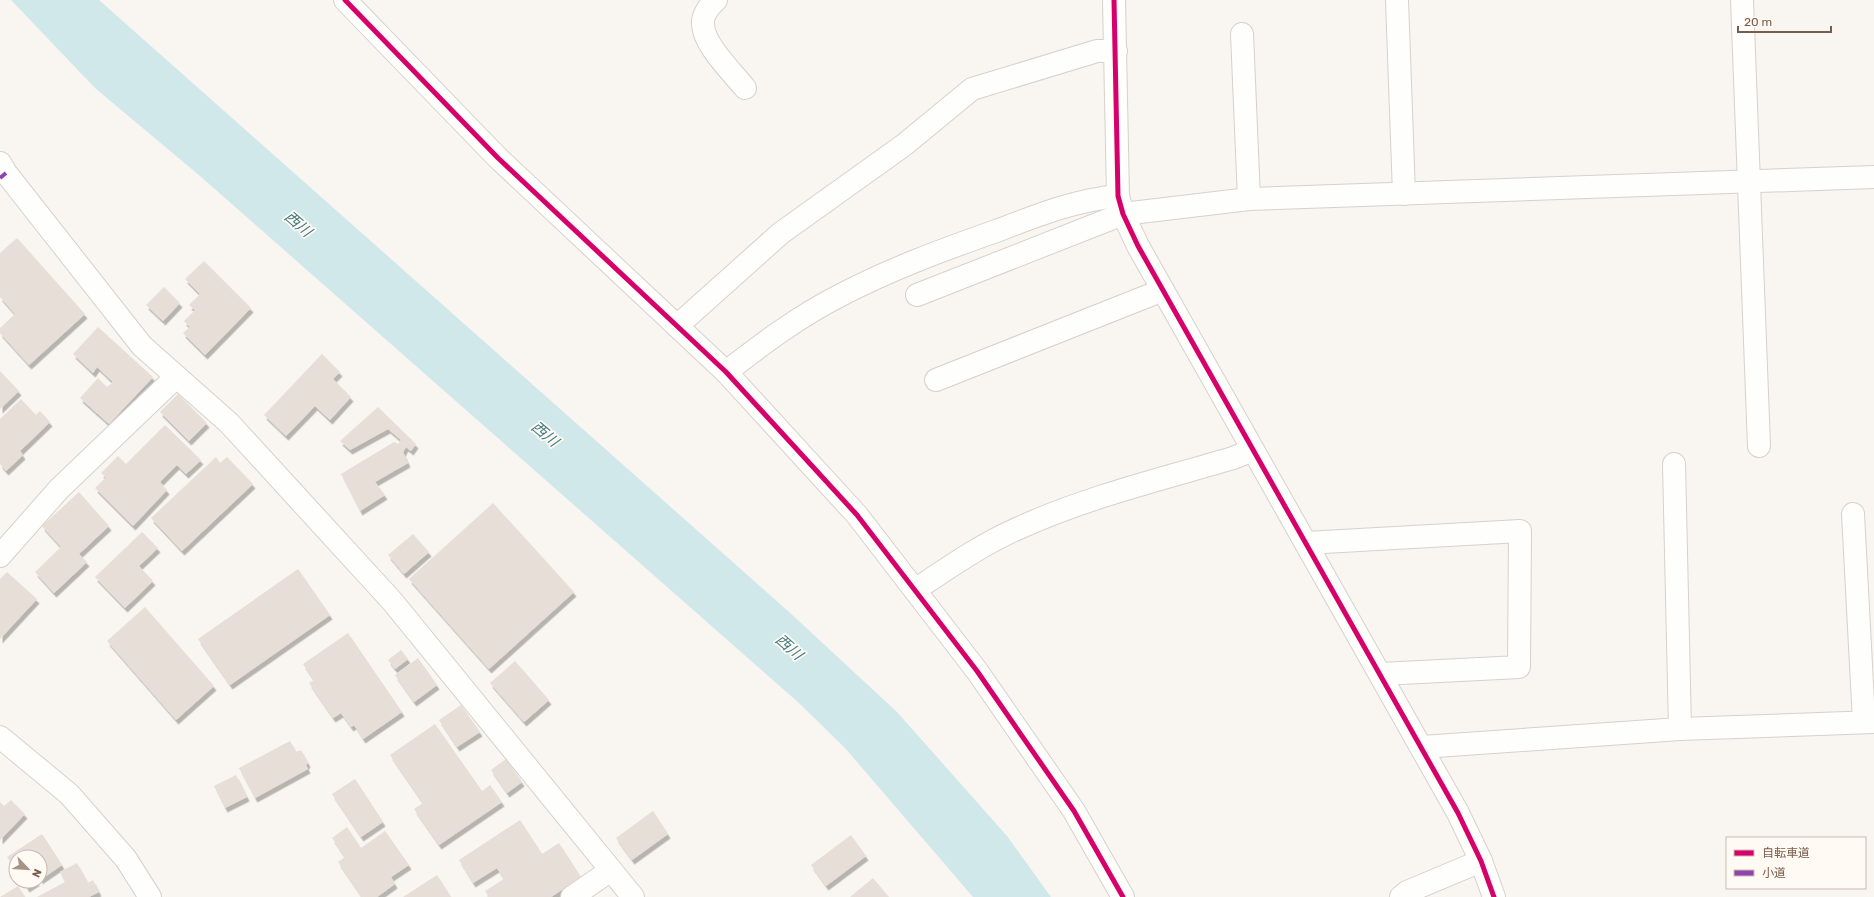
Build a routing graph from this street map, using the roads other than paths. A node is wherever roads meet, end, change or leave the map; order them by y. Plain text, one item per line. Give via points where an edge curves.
1 (345, 0) edge
2 (716, 0) edge
3 (1114, 0) edge
4 (1396, 0) edge
5 (1742, 0) edge
6 (1242, 34) dead end
7 (1116, 51) junction
8 (745, 88) dead end
9 (0, 163) edge
10 (1874, 177) edge
11 (1748, 182) junction
12 (1404, 194) junction
13 (1249, 199) junction
14 (1121, 205) junction
15 (1163, 290) junction
16 (917, 295) dead end
17 (677, 326) junction
18 (726, 372) junction
19 (176, 377) junction
20 (936, 380) dead end
21 (1759, 446) dead end
22 (1253, 450) junction
23 (1674, 464) dead end
24 (1853, 514) dead end
25 (1306, 543) junction
26 (0, 556) edge
27 (915, 590) junction
28 (1381, 674) junction
29 (1869, 722) edge
30 (1680, 729) junction
31 (0, 737) edge
32 (1422, 747) junction
33 (1481, 861) junction
34 (611, 870) junction
35 (150, 897) edge
36 (572, 897) edge
37 (633, 897) edge
38 (1123, 897) edge
39 (1401, 897) edge
40 (1494, 897) edge

1 - 17 street via 498,158
2 - 8 street via 710,5 702,22 706,38
3 - 7 street
4 - 12 street
5 - 11 street
6 - 13 street
7 - 14 street
7 - 17 street via 1097,51 972,89 904,145 781,233
9 - 19 street via 142,346
10 - 11 street
11 - 12 street
11 - 21 street
12 - 13 street
13 - 14 street
14 - 15 street via 1138,246
14 - 16 street
14 - 18 street via 1101,198 1068,205 935,253 839,296 775,334
15 - 20 street
15 - 22 street
17 - 18 street
18 - 27 street via 856,515
19 - 26 street via 59,489
19 - 34 street via 229,423 392,601
22 - 25 street
22 - 27 street via 1083,503 1019,528 962,559
23 - 30 street
24 - 29 street
25 - 28 street
25 - 28 street via 1520,531 1519,667
27 - 38 street via 977,671 1074,811
28 - 32 street
29 - 30 street
30 - 32 street
31 - 35 street via 69,794 126,858
32 - 33 street
33 - 39 street via 1407,892
33 - 40 street
34 - 36 street
34 - 37 street

